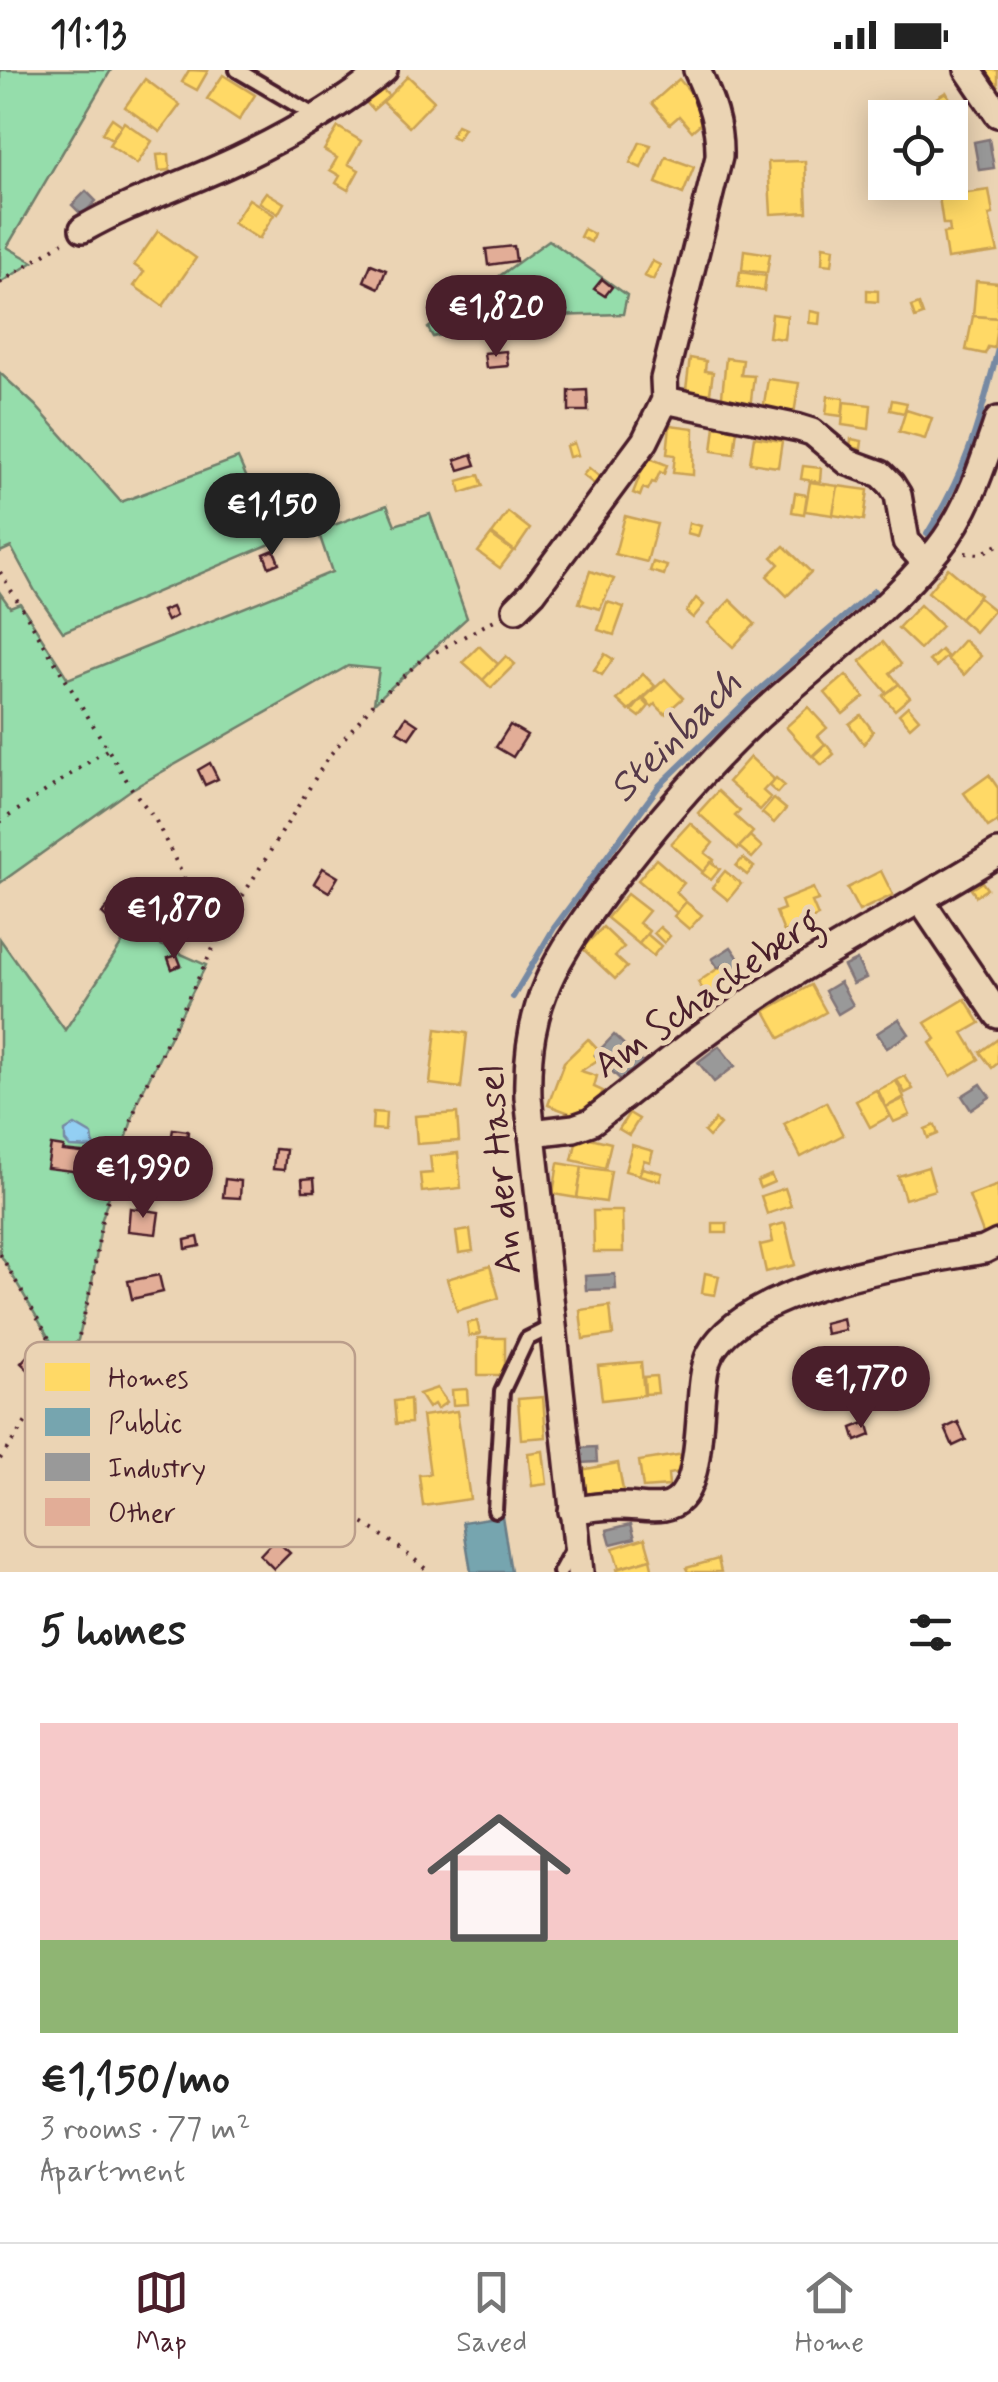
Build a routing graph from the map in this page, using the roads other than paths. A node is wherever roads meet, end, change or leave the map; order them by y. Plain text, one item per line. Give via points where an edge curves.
1 (237, 70) edge
2 (384, 70) edge
3 (696, 70) edge
4 (968, 70) edge
5 (998, 114) edge
6 (317, 117) junction
7 (82, 229) road end
8 (665, 400) junction
9 (998, 420) edge
10 (926, 562) junction
11 (516, 608) road end
12 (998, 853) edge
13 (921, 901) junction
14 (998, 1015) edge
15 (532, 1133) junction
16 (998, 1243) edge
17 (553, 1326) junction
18 (495, 1510) dead end
19 (572, 1510) junction
20 (575, 1544) junction
21 (560, 1572) edge
22 (580, 1572) edge

1 - 6 lane
2 - 6 street
3 - 8 street via 720,134 718,157 664,379
4 - 5 street
6 - 7 street
8 - 10 street via 812,432 848,462 881,474 898,495 906,541
8 - 11 street via 620,478
9 - 10 street, An der Hasel via 978,478
10 - 15 street, An der Hasel via 676,799 572,937 554,964 530,1030
12 - 13 street, Am Schackeberg
13 - 14 street
13 - 15 street, Am Schackeberg via 763,994 591,1122
15 - 17 street, An der Hasel
16 - 19 street via 859,1274 781,1299 735,1326 710,1354 693,1475 682,1498 663,1508
17 - 18 lane via 527,1339 502,1392
17 - 19 street, An der Hasel
19 - 20 street, An der Hasel
20 - 21 lane
20 - 22 street, An der Hasel

